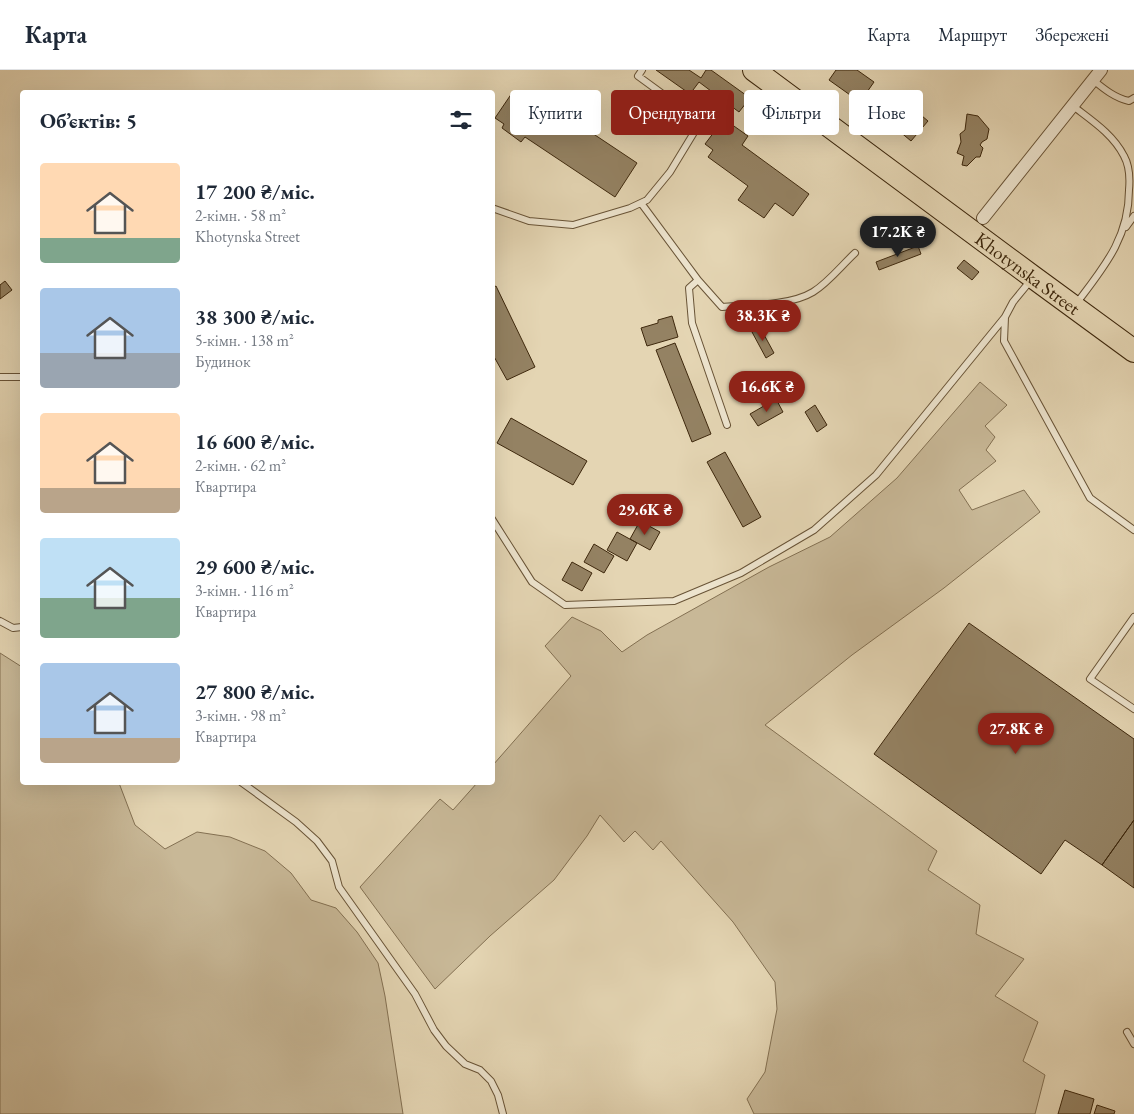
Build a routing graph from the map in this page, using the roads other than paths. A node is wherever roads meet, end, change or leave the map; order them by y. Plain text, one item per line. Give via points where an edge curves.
1 (642, 70) edge
2 (763, 73) edge
3 (1097, 75) edge
4 (657, 90) edge
5 (1134, 98) edge
6 (1073, 106) junction
7 (693, 135) edge
8 (641, 203) junction
9 (495, 209) edge
10 (1134, 216) edge
11 (978, 225) junction
12 (1125, 228) junction
13 (854, 253) dead end
14 (1033, 278) junction
15 (698, 280) junction
16 (1074, 307) junction
17 (1005, 318) junction
18 (1134, 351) edge
19 (20, 376) edge
20 (0, 377) edge
21 (727, 425) dead end
22 (495, 524) edge
23 (1134, 530) edge
24 (1134, 617) edge
25 (0, 621) edge
26 (20, 627) edge
27 (1134, 709) edge
28 (245, 785) edge
29 (1127, 1032) dead end
30 (1134, 1044) edge
31 (503, 1114) edge

1 - 4 lane via 638,76
2 - 11 highway, Khotynska Street
3 - 5 lane via 1111,94 1129,101
3 - 6 street
6 - 11 street
6 - 12 lane via 1108,134 1124,157 1130,181
7 - 8 lane via 670,172
8 - 9 lane via 573,225 529,221
8 - 15 lane
10 - 12 lane
11 - 14 highway, Khotynska Street
12 - 16 lane via 1096,278
13 - 15 lane via 811,293 774,304 722,307
14 - 16 highway, Khotynska Street
14 - 17 lane via 1012,302
15 - 21 lane via 689,288 692,323
16 - 18 highway, Khotynska Street
17 - 22 lane via 876,475 814,530 741,573 674,600 565,605 532,582
17 - 23 lane via 1004,340 1090,498
19 - 20 lane
24 - 27 lane via 1090,679
25 - 26 lane via 13,628
28 - 31 lane via 317,841 332,861 339,887 415,994 434,1030 465,1064 480,1070 490,1082 498,1094
29 - 30 lane

